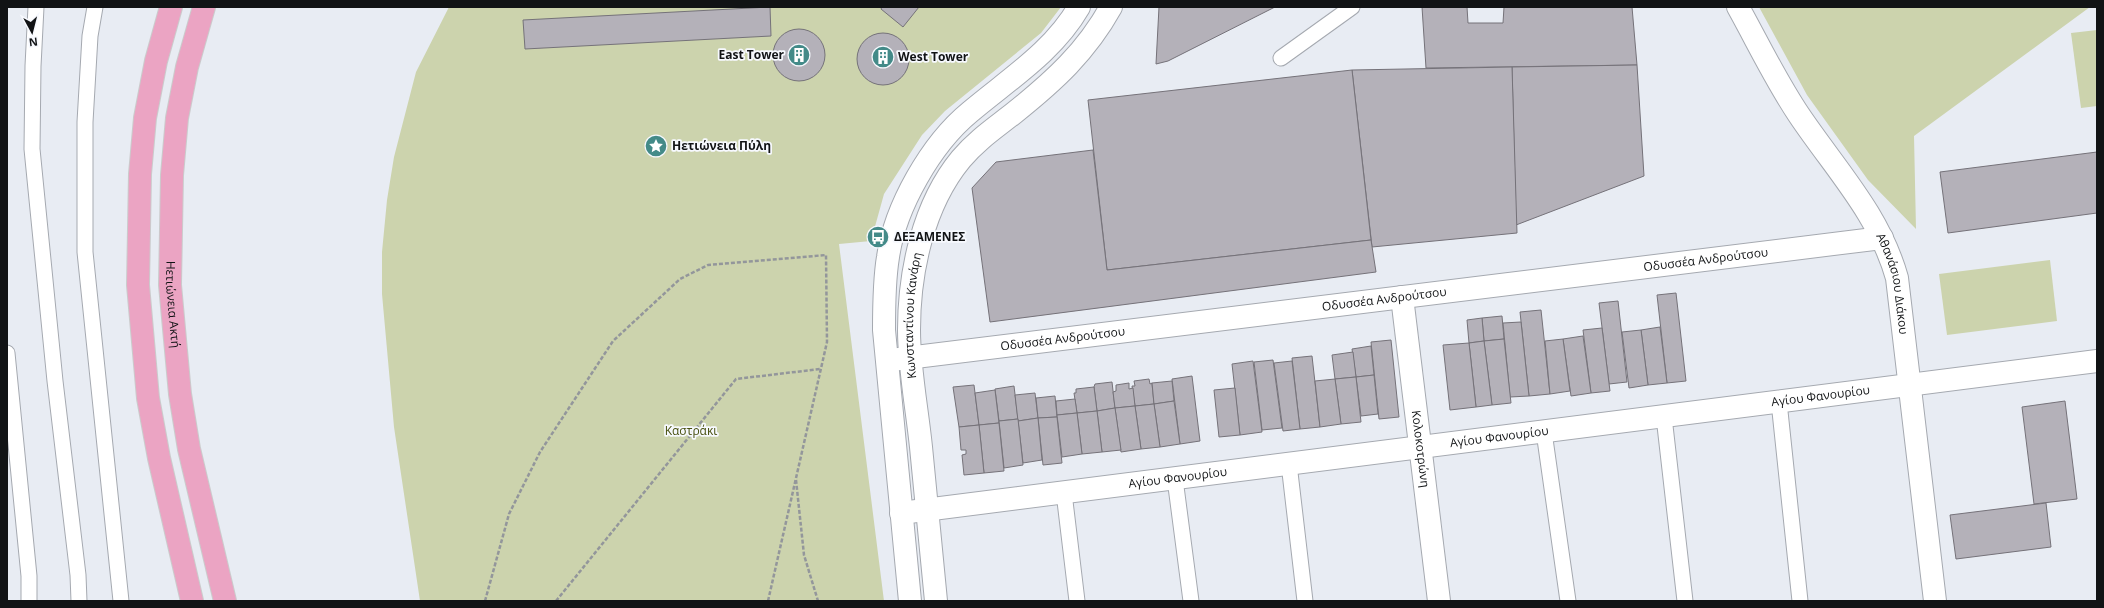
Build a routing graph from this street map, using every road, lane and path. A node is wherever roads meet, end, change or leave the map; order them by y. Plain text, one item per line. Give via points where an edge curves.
1 (36, 7) edge
2 (95, 7) edge
3 (172, 7) edge
4 (204, 7) edge
5 (1079, 7) edge
6 (1111, 7) edge
7 (1352, 7) edge
8 (1738, 7) edge
9 (1281, 58) dead end
10 (1882, 238) junction
11 (1402, 296) junction
12 (7, 353) edge
13 (911, 358) junction
14 (886, 361) junction
15 (2097, 361) edge
16 (820, 369) junction
17 (1910, 385) junction
18 (1779, 402) junction
19 (1664, 417) junction
20 (1544, 432) junction
21 (1420, 448) junction
22 (1289, 464) junction
23 (796, 478) junction
24 (1175, 479) junction
25 (1064, 493) junction
26 (927, 510) junction
27 (901, 513) junction
28 (29, 601) edge
29 (79, 601) edge
30 (121, 601) edge
31 (192, 601) edge
32 (225, 601) edge
33 (485, 601) edge
34 (556, 601) edge
35 (768, 601) edge
36 (818, 601) edge
37 (910, 601) edge
38 (936, 601) edge
39 (1077, 601) edge
40 (1191, 601) edge
41 (1305, 601) edge
42 (1439, 601) edge
43 (1568, 601) edge
44 (1685, 601) edge
45 (1800, 601) edge
46 (1935, 601) edge

1 - 29 lane via 32,149
2 - 30 lane via 90,36 85,122 85,252
3 - 31 main road via 156,61 145,118 140,174 138,284 148,398
4 - 32 main road, Ηετιώνεια Ακτή via 187,67 177,118 172,175 170,285 180,394 189,449
5 - 14 street via 1072,20 1038,58 958,124 931,156 911,191 897,222 888,257 884,302
6 - 13 street, Κωνσταντίνου Κανάρη via 1079,55 1026,103 982,136 952,170 923,231 914,270 909,324
7 - 9 lane
8 - 10 street, Αθανάσιου Διάκου via 1791,102 1868,211
10 - 11 street, Οδυσσέα Ανδρούτσου
10 - 17 street, Αθανάσιου Διάκου via 1897,278
11 - 13 street, Οδυσσέα Ανδρούτσου
11 - 21 street, Κολοκοτρώνη
12 - 28 lane via 29,576
13 - 14 street, Οδυσσέα Ανδρούτσου
13 - 26 street, Κωνσταντίνου Κανάρη
14 - 27 street
15 - 17 street, Αγίου Φανουρίου
16 - 23 path
16 - 33 path via 827,342 826,255 708,265 680,279 613,340 540,452 509,514
16 - 34 path via 736,379
17 - 18 street, Αγίου Φανουρίου
17 - 46 street, Αθανάσιου Διάκου
18 - 19 street, Αγίου Φανουρίου
18 - 45 lane
19 - 20 street, Αγίου Φανουρίου
19 - 44 lane
20 - 21 street, Αγίου Φανουρίου
20 - 43 lane
21 - 22 street, Αγίου Φανουρίου
21 - 42 street, Κολοκοτρώνη
22 - 24 street, Αγίου Φανουρίου
22 - 41 lane
23 - 35 path
23 - 36 path via 804,555
24 - 25 street, Αγίου Φανουρίου
24 - 40 lane
25 - 26 street, Αγίου Φανουρίου
25 - 39 lane
26 - 27 street, Αγίου Φανουρίου
26 - 38 street, Κωνσταντίνου Κανάρη
27 - 37 street

